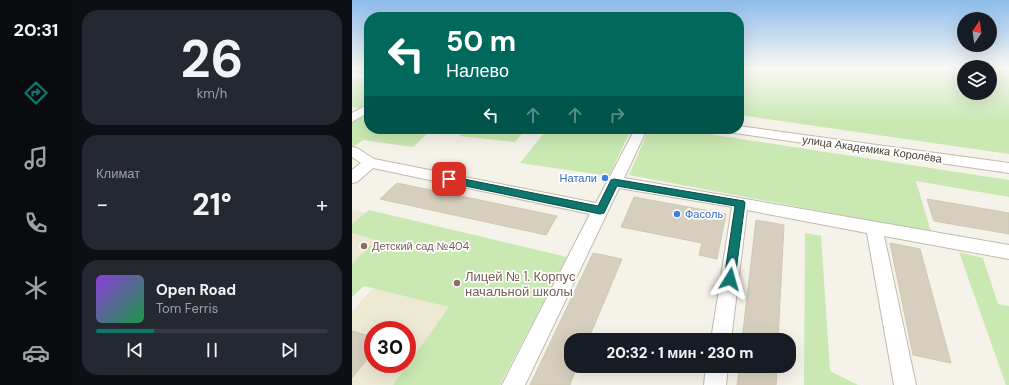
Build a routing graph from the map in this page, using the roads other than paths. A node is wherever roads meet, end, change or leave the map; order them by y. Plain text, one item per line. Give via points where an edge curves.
1 (364, 110) edge
2 (352, 118) edge
3 (744, 130) edge
4 (638, 134) edge
5 (352, 151) edge
6 (370, 163) junction
7 (1009, 168) edge
8 (352, 178) edge
9 (614, 182) junction
10 (740, 203) junction
11 (600, 210) junction
12 (874, 227) junction
13 (1009, 252) edge
14 (722, 333) edge
15 (716, 373) edge
16 (512, 385) edge
17 (715, 385) edge
18 (906, 385) edge

1 - 2 street
3 - 7 street, улица Академика Королёва
4 - 9 street
5 - 6 street
6 - 8 street
6 - 11 street
9 - 10 street
9 - 11 street
10 - 12 street
10 - 14 street
11 - 16 street
12 - 13 street
12 - 18 street
15 - 17 street

